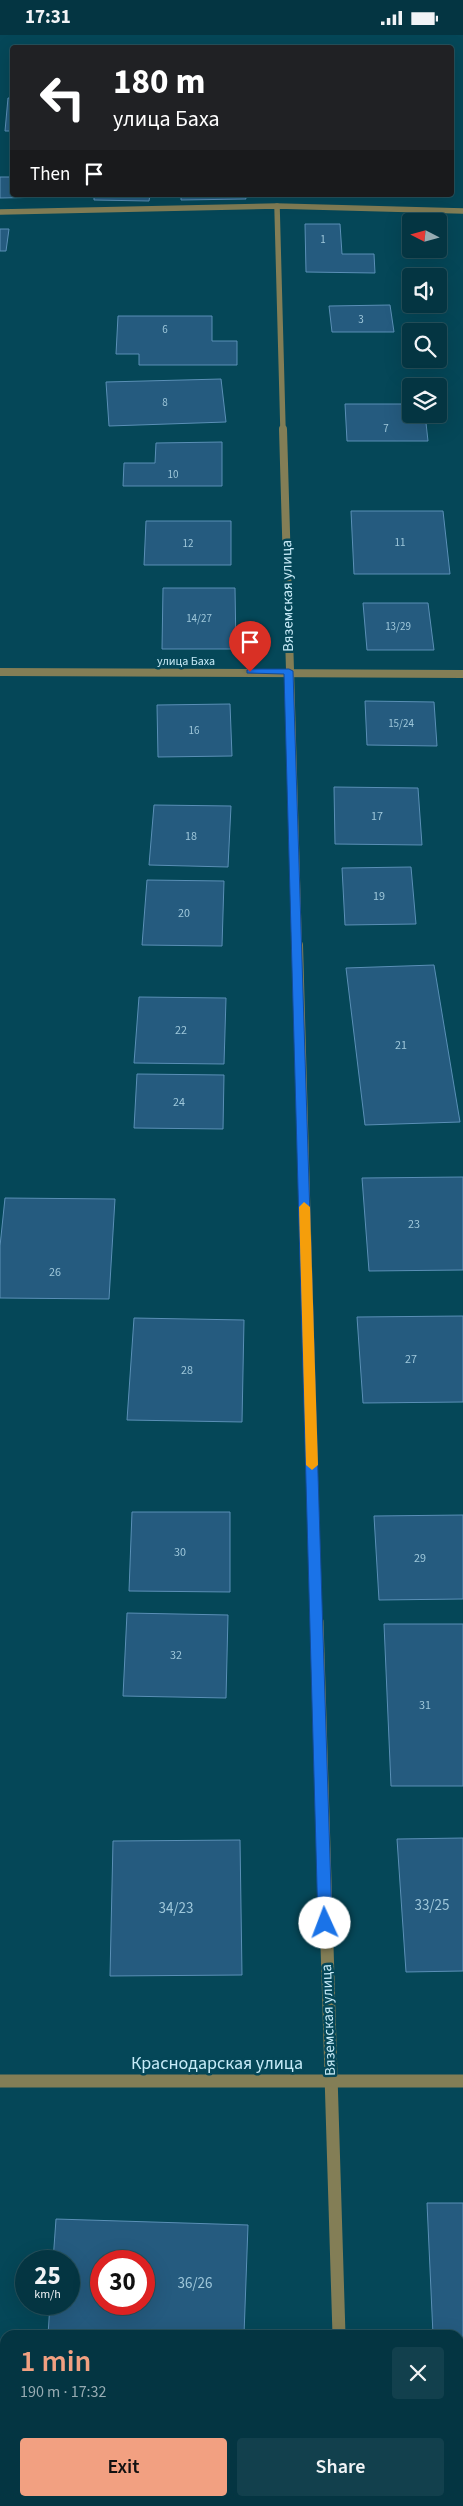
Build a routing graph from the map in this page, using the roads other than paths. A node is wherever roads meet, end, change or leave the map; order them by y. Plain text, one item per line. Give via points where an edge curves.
1 (277, 206) junction
2 (463, 211) edge
3 (0, 212) edge
4 (289, 671) junction
5 (0, 672) edge
6 (463, 674) edge
7 (0, 2081) edge
8 (463, 2081) edge
9 (330, 2082) junction
10 (339, 2330) edge

1 - 2 street
1 - 3 street
1 - 4 street, Вяземская улица
4 - 5 street, улица Баха
4 - 6 street, улица Баха
4 - 9 street, Вяземская улица
7 - 9 street, Краснодарская улица
8 - 9 street, Краснодарская улица
9 - 10 street, Вяземская улица

